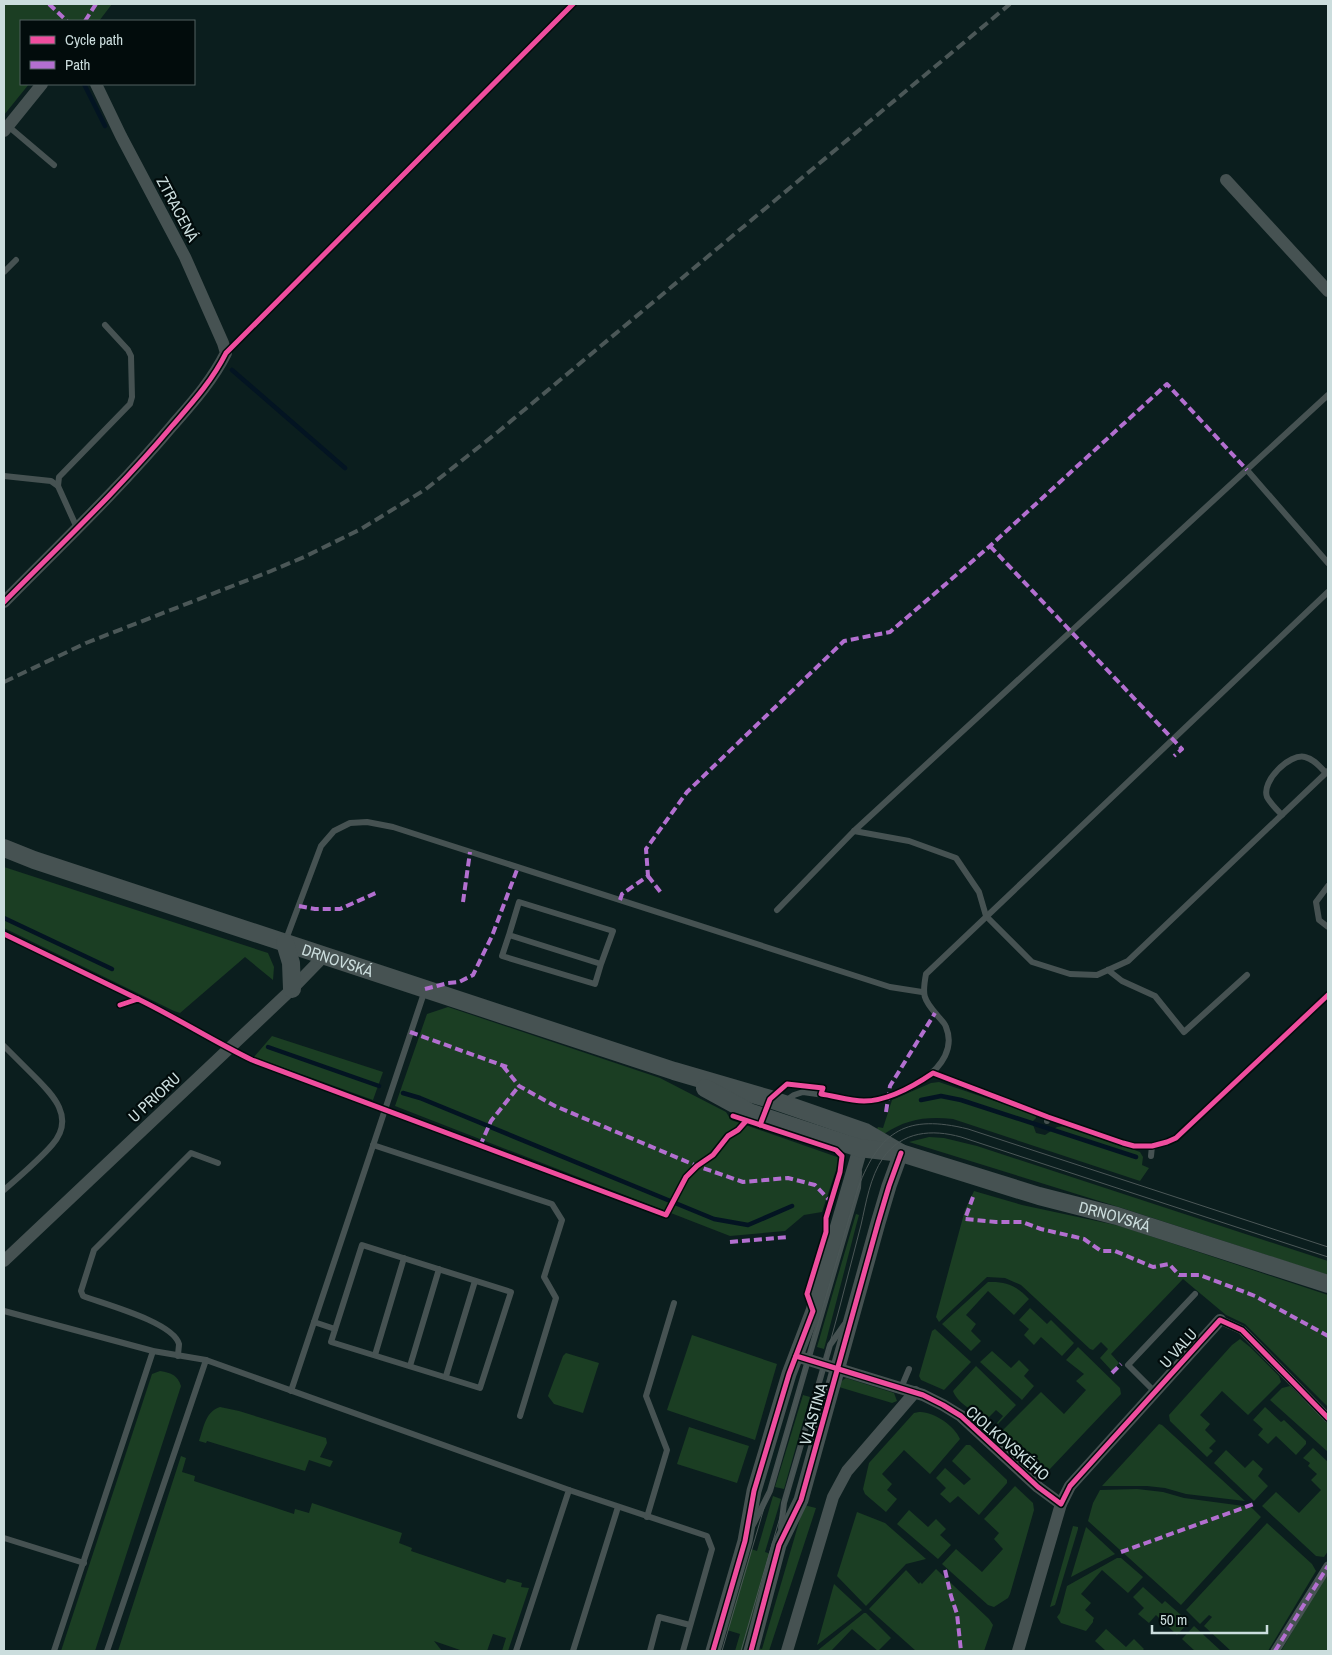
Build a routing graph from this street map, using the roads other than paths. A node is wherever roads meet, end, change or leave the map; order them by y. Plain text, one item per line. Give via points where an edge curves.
1 (41, 85) edge
2 (96, 85) edge
3 (6, 128) edge
4 (54, 165) dead end
5 (1226, 180) dead end
6 (16, 260) dead end
7 (4, 272) edge
8 (1328, 290) edge
9 (105, 324) dead end
10 (1328, 394) edge
11 (1247, 470) junction
12 (4, 476) edge
13 (58, 486) junction
14 (77, 528) junction
15 (1328, 562) edge
16 (1328, 592) edge
17 (4, 602) edge
18 (1327, 772) edge
19 (1282, 815) junction
20 (854, 831) junction
21 (4, 848) edge
22 (1328, 886) edge
23 (777, 910) dead end
24 (986, 916) junction
25 (1328, 927) edge
26 (509, 935) junction
27 (284, 943) junction
28 (324, 956) junction
29 (601, 964) junction
30 (1108, 970) junction
31 (1247, 975) dead end
32 (292, 989) junction
33 (425, 989) junction
34 (922, 992) junction
35 (120, 1005) dead end
36 (4, 1046) edge
37 (229, 1049) junction
38 (674, 1071) junction
39 (781, 1104) junction
40 (862, 1140) junction
41 (372, 1145) junction
42 (1152, 1146) dead end
43 (901, 1153) junction
44 (1151, 1156) dead end
45 (218, 1163) dead end
46 (4, 1190) edge
47 (404, 1258) junction
48 (4, 1261) edge
49 (439, 1269) junction
50 (475, 1281) junction
51 (1328, 1284) edge
52 (1195, 1294) dead end
53 (674, 1303) dead end
54 (4, 1311) edge
55 (1220, 1320) joint
56 (314, 1322) junction
57 (335, 1329) junction
58 (153, 1351) junction
59 (375, 1355) junction
60 (178, 1356) junction
61 (802, 1358) junction
62 (206, 1360) junction
63 (410, 1366) junction
64 (831, 1367) junction
65 (909, 1369) dead end
66 (446, 1376) junction
67 (901, 1388) junction
68 (291, 1391) junction
69 (915, 1392) junction
70 (1155, 1392) junction
71 (520, 1416) dead end
72 (1328, 1418) edge
73 (568, 1490) junction
74 (1061, 1504) junction
75 (618, 1508) junction
76 (647, 1517) junction
77 (4, 1538) edge
78 (84, 1563) junction
79 (1328, 1566) edge
80 (690, 1625) junction
81 (54, 1651) edge
82 (107, 1651) edge
83 (516, 1651) edge
84 (573, 1651) edge
85 (650, 1651) edge
86 (683, 1651) edge
87 (713, 1651) edge
88 (751, 1651) edge
89 (787, 1651) edge
90 (1018, 1651) edge
91 (1276, 1651) edge

1 - 3 street
2 - 14 street, ZTRACENÁ via 189,266 226,353 202,391 146,457
3 - 4 lane
5 - 8 street
6 - 7 lane
9 - 13 lane via 131,356 130,404 59,477
10 - 11 lane
11 - 15 lane
11 - 20 lane
12 - 13 lane via 51,481
13 - 14 lane
14 - 17 street
16 - 24 lane
18 - 19 lane
18 - 19 lane via 1304,756 1293,758 1273,775 1266,793
19 - 30 lane via 1128,962
20 - 23 lane
20 - 24 lane via 909,841 956,858 979,892
21 - 27 main road, DRNOVSKÁ
22 - 25 lane via 1316,902 1319,920
24 - 30 lane via 1032,962 1070,974 1097,975
24 - 34 lane via 926,974
26 - 29 lane
26 - 29 lane via 502,956 594,984
26 - 29 lane via 519,902 613,931
27 - 28 main road, DRNOVSKÁ
27 - 32 main road via 292,963
27 - 34 lane via 321,846 334,831 350,823 368,822 393,827 890,986
28 - 32 street, U PRIORU
28 - 33 main road, DRNOVSKÁ
30 - 31 lane via 1122,981 1155,996 1184,1032
32 - 37 street, U PRIORU
33 - 38 main road, DRNOVSKÁ
33 - 41 lane
34 - 39 lane via 946,1026 950,1043 933,1073 889,1096 864,1101 803,1092
35 - 37 lane via 138,999
36 - 46 lane via 54,1096 63,1120 53,1145
37 - 48 street, U PRIORU
38 - 39 main road, DRNOVSKÁ
38 - 40 main road, DRNOVSKÁ via 749,1112
39 - 40 main road, DRNOVSKÁ
40 - 43 main road, DRNOVSKÁ
40 - 61 street
41 - 56 lane
41 - 71 lane via 552,1204 562,1220 544,1277 556,1298
42 - 44 lane
43 - 51 main road, DRNOVSKÁ via 1039,1196 1117,1216
43 - 64 street, VLASTINA via 854,1312
45 - 60 lane via 191,1153 94,1250 81,1290 83,1296 150,1320 171,1332 179,1344
47 - 49 lane
47 - 57 lane via 362,1245
47 - 59 lane
49 - 50 lane
49 - 63 lane
50 - 66 lane
50 - 66 lane via 511,1292 480,1388
52 - 70 lane, U VALU via 1128,1365
53 - 76 lane via 646,1396 667,1450
54 - 58 lane
55 - 70 street, U VALU
55 - 72 street, U VALU via 1242,1330
56 - 57 lane
56 - 68 lane
57 - 59 lane via 331,1342
58 - 60 lane
58 - 78 lane
59 - 63 lane
60 - 62 lane
61 - 64 street, CIOLKOVSKÉHO
61 - 87 street via 785,1385
62 - 68 lane
62 - 82 lane
63 - 66 lane
64 - 67 street, CIOLKOVSKÉHO
64 - 88 street, VLASTINA via 801,1500 779,1544
65 - 67 lane
67 - 69 street, CIOLKOVSKÉHO
68 - 73 lane
69 - 74 street, CIOLKOVSKÉHO via 961,1416
69 - 89 street via 847,1471 833,1498
70 - 74 street, U VALU via 1070,1486
73 - 75 lane
73 - 83 lane
74 - 90 street
75 - 76 lane
75 - 84 lane
76 - 80 lane via 707,1536 712,1549
77 - 78 lane
78 - 81 lane
79 - 91 street
80 - 85 lane via 660,1617
80 - 86 lane

